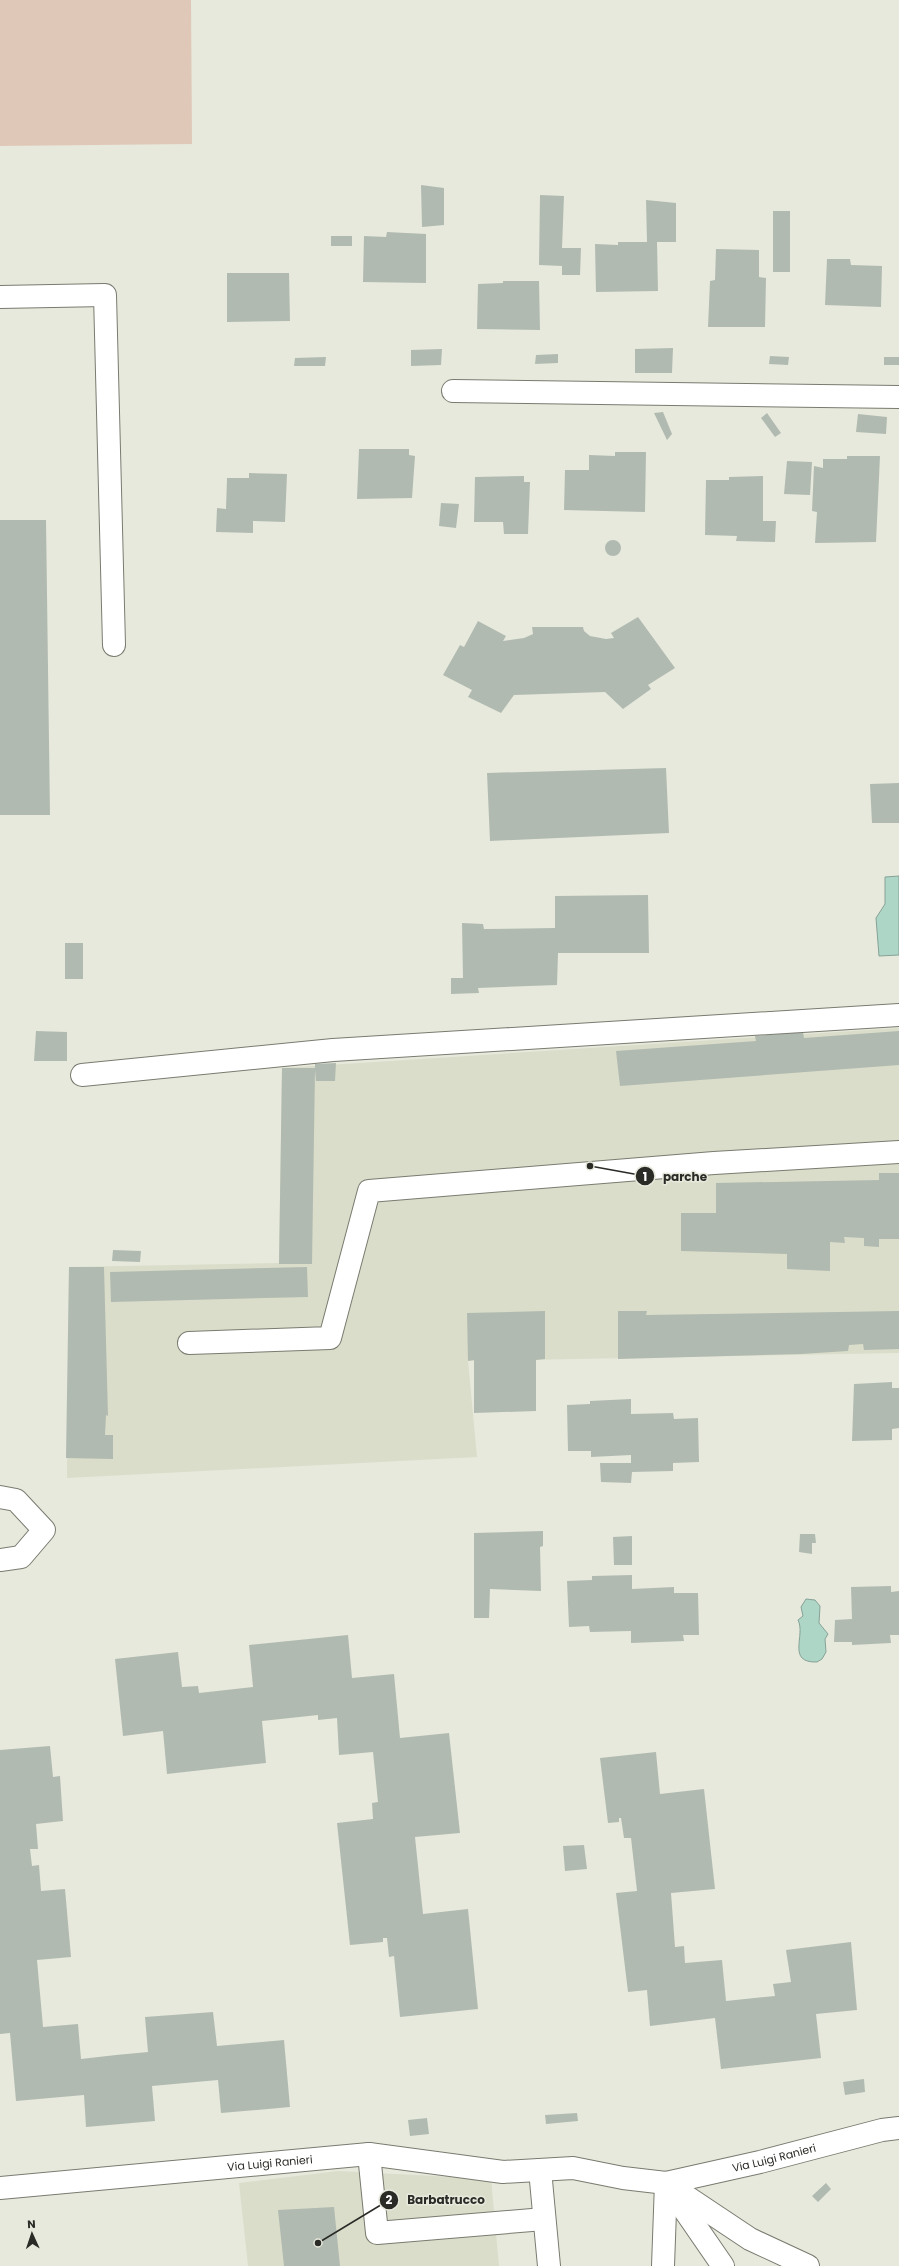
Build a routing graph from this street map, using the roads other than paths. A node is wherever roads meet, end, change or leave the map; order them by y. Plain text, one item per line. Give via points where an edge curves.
1 (0, 297) edge
2 (453, 391) dead end
3 (899, 397) edge
4 (114, 645) dead end
5 (899, 1015) edge
6 (82, 1075) dead end
7 (899, 1152) edge
8 (189, 1343) dead end
9 (0, 1497) edge
10 (0, 1560) edge
11 (890, 2129) edge
12 (369, 2154) junction
13 (540, 2170) junction
14 (666, 2183) junction
15 (0, 2188) edge
16 (544, 2219) junction
17 (550, 2266) edge
18 (663, 2266) edge
19 (723, 2266) edge
20 (808, 2266) edge

1 - 4 street via 105,295
2 - 3 street
5 - 6 street via 333,1050
7 - 8 street via 714,1163 369,1190 330,1338
9 - 10 street via 16,1500 44,1530 21,1557
11 - 14 street, Via Luigi Ranieri
12 - 13 street, Via Luigi Ranieri via 504,2172
12 - 15 street, Via Luigi Ranieri
12 - 16 street via 377,2233
13 - 14 street, Via Luigi Ranieri via 573,2168
13 - 16 street
14 - 18 street
14 - 19 street
14 - 20 street via 750,2239
16 - 17 street

